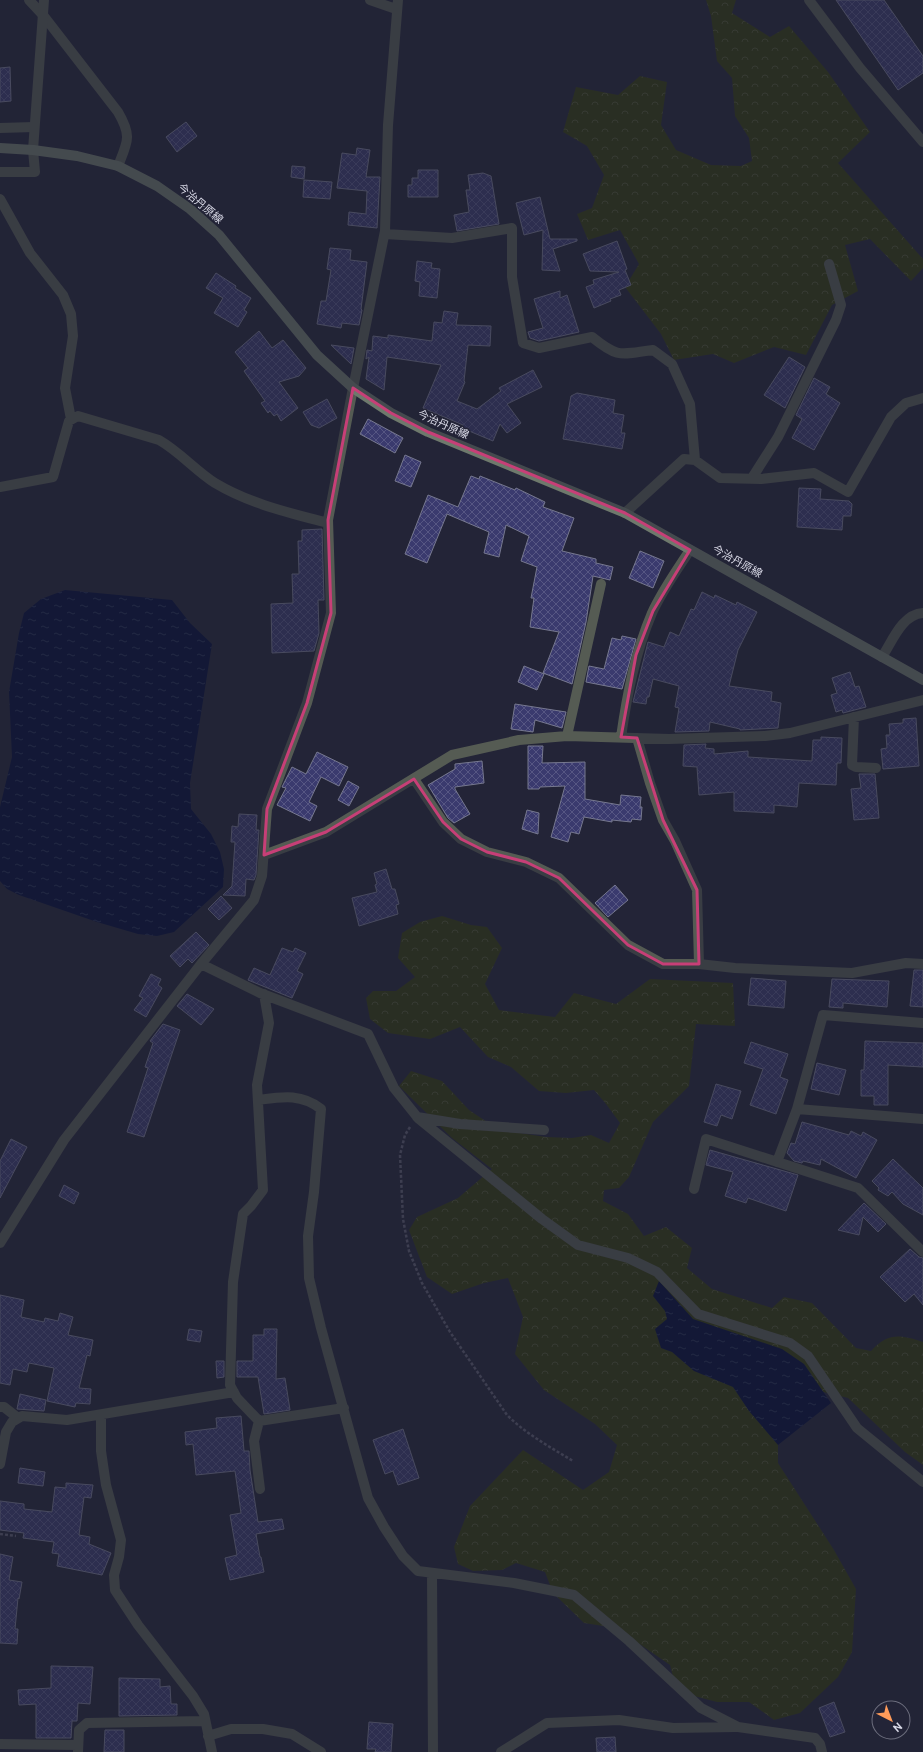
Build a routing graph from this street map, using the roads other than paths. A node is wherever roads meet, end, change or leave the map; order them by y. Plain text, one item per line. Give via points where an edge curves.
1 (29, 0) edge
2 (44, 0) edge
3 (370, 0) edge
4 (809, 0) edge
5 (397, 5) edge
6 (43, 15) junction
7 (34, 127) junction
8 (0, 128) edge
9 (923, 142) edge
10 (0, 148) edge
11 (33, 150) junction
12 (118, 166) junction
13 (0, 172) edge
14 (0, 199) edge
15 (384, 234) junction
16 (829, 264) dead end
17 (353, 388) junction
18 (923, 398) edge
19 (71, 419) junction
20 (695, 460) junction
21 (752, 478) junction
22 (0, 487) edge
23 (626, 513) junction
24 (328, 523) junction
25 (690, 550) junction
26 (601, 584) dead end
27 (923, 614) edge
28 (882, 657) junction
29 (923, 680) edge
30 (923, 700) edge
31 (854, 717) junction
32 (567, 736) junction
33 (621, 738) junction
34 (637, 738) junction
35 (876, 768) dead end
36 (414, 779) junction
37 (264, 855) junction
38 (201, 964) junction
39 (699, 964) junction
40 (923, 964) edge
41 (264, 994) junction
42 (923, 1022) edge
43 (258, 1100) junction
44 (797, 1109) junction
45 (417, 1117) junction
46 (923, 1119) edge
47 (544, 1130) dead end
48 (777, 1162) junction
49 (694, 1189) dead end
50 (0, 1243) edge
51 (923, 1252) edge
52 (234, 1392) junction
53 (0, 1406) edge
54 (344, 1408) junction
55 (101, 1415) junction
56 (18, 1418) junction
57 (259, 1421) junction
58 (0, 1464) edge
59 (923, 1482) edge
60 (260, 1489) dead end
61 (432, 1573) junction
62 (205, 1721) junction
63 (738, 1727) junction
64 (208, 1736) junction
65 (0, 1744) edge
66 (78, 1749) edge
67 (212, 1752) edge
68 (321, 1752) edge
69 (433, 1752) edge
70 (501, 1752) edge
71 (822, 1752) edge

1 - 6 street
2 - 6 street
3 - 5 street
4 - 9 street via 860,68
5 - 15 street via 388,125
6 - 7 street
6 - 12 street via 118,112 125,125 128,140
7 - 8 street
7 - 11 street
10 - 11 main road, 今治丹原線
11 - 12 main road, 今治丹原線 via 77,156
11 - 13 street via 35,172
12 - 17 main road, 今治丹原線 via 163,189 219,235 318,355
14 - 19 street via 30,253 63,295 71,314 73,336 65,388
15 - 17 street
15 - 20 street via 452,238 512,228 512,277 523,343 539,348 592,337 607,349 619,354 654,350 672,364 690,404
16 - 21 street via 841,305 836,320 778,436
17 - 23 main road, 今治丹原線 via 390,414 428,432
17 - 24 street
18 - 21 street via 906,403 891,417 848,492 814,473
19 - 22 street via 53,477
19 - 24 street via 84,417 159,440 214,482 239,496 271,508
20 - 21 street via 720,478
20 - 23 street via 684,459
23 - 25 main road, 今治丹原線
24 - 37 street via 331,613 307,703 267,809
25 - 28 main road, 今治丹原線
25 - 33 street via 653,611 639,648 625,705
26 - 32 street
27 - 28 street via 907,619
28 - 29 main road, 今治丹原線
30 - 31 street
31 - 34 street via 765,736
31 - 35 street via 852,765 856,768
32 - 33 street
32 - 36 street via 519,740 452,755
33 - 34 street
34 - 39 street via 663,820 696,890
36 - 37 street via 326,832
36 - 39 street via 442,822 461,839 488,852 526,862 559,878 628,945 662,964
37 - 38 street via 262,876 254,900
38 - 41 street
38 - 50 street via 64,1140
39 - 40 street via 852,973 906,963
41 - 43 street via 269,1023 257,1085
41 - 45 street via 368,1034 394,1088
42 - 44 street via 823,1015
43 - 52 street via 263,1190 243,1214 233,1282 230,1385
43 - 54 street via 290,1096 311,1101 321,1109 308,1236 309,1278
44 - 46 street
44 - 48 street
45 - 47 street via 460,1124
45 - 59 street via 542,1219 578,1245 628,1258 657,1272 698,1314 790,1343 808,1356 857,1428
48 - 49 street via 706,1139
48 - 51 street via 858,1188
52 - 55 street
52 - 57 street
53 - 56 street
54 - 57 street
54 - 61 street via 368,1498 403,1556 418,1571
55 - 56 street via 67,1420 22,1416
55 - 62 street via 101,1452 106,1485 121,1540 114,1574 115,1590 192,1696 204,1714
56 - 58 street via 6,1432
57 - 60 street via 254,1441
61 - 63 street via 514,1583 574,1595 629,1641 701,1708
61 - 69 street
62 - 64 street
62 - 66 street via 87,1723 79,1730
63 - 70 street via 673,1728 619,1720 546,1723
63 - 71 street via 815,1738
64 - 67 street
64 - 68 street via 231,1729 263,1729 292,1734
65 - 66 street

